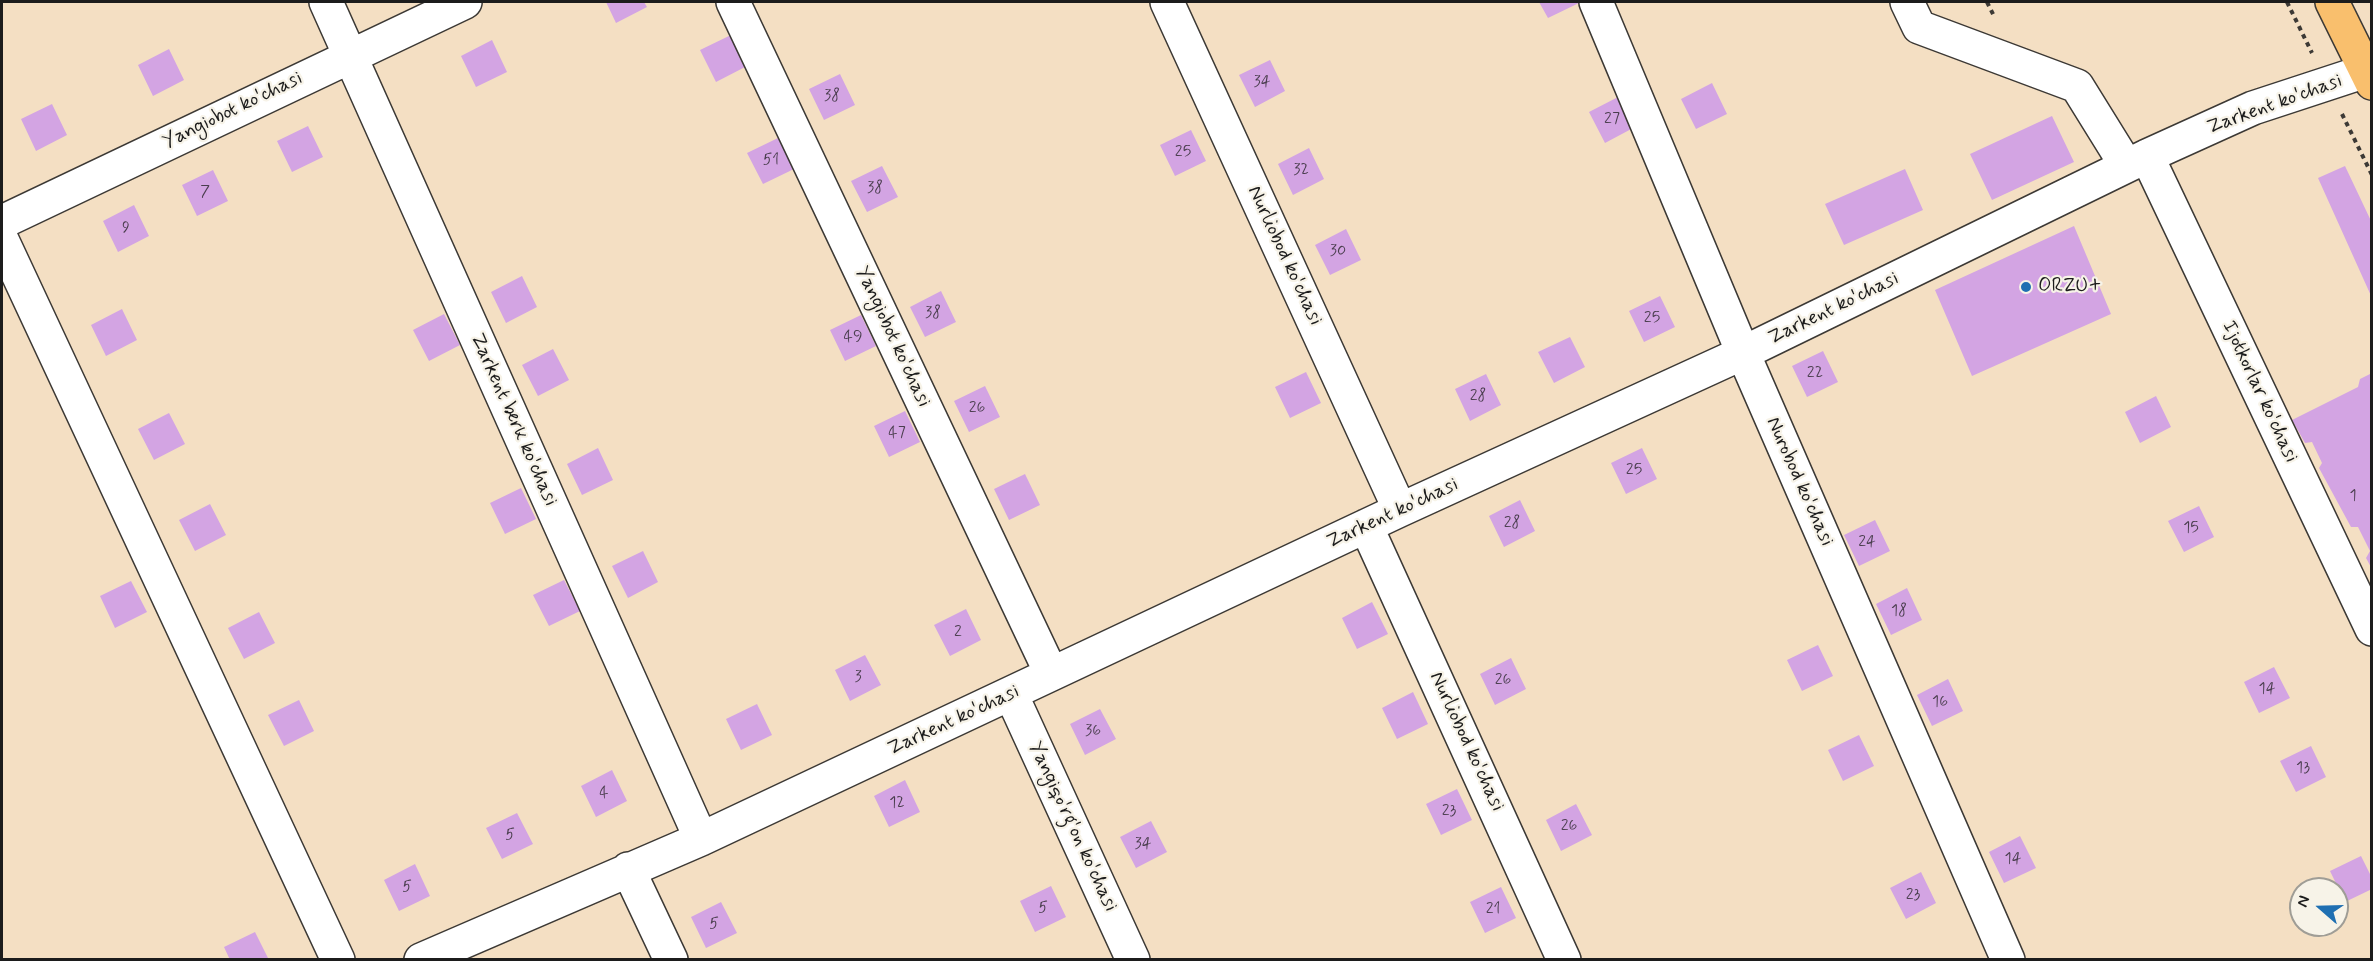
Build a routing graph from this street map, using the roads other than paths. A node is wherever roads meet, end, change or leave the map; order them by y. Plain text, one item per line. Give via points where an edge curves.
1 (326, 2) edge
2 (465, 2) edge
3 (733, 2) edge
4 (1167, 2) edge
5 (1596, 2) edge
6 (1907, 2) edge
7 (2332, 2) edge
8 (349, 54) junction
9 (2370, 74) edge
10 (2136, 161) junction
11 (2, 222) edge
12 (2, 240) edge
13 (1743, 353) junction
14 (1400, 510) junction
15 (1366, 526) junction
16 (2372, 629) edge
17 (1051, 673) junction
18 (1011, 694) junction
19 (701, 839) junction
20 (628, 869) junction
21 (338, 960) edge
22 (422, 960) edge
23 (671, 960) edge
24 (1133, 960) edge
25 (1564, 960) edge
26 (2008, 960) edge

1 - 8 street, Zarkent berk ko'chasi
2 - 8 street, Yangiobot ko'chasi
3 - 17 street, Yangiobot ko'chasi
4 - 14 street, Nurliobod ko'chasi
5 - 13 street, Nurobod ko'chasi
6 - 10 street, Ijotkorlar ko'chasi via 1919,27 2077,86
7 - 9 main road
8 - 11 street, Yangiobot ko'chasi
8 - 19 street, Zarkent berk ko'chasi
9 - 10 street, Zarkent ko'chasi via 2253,108
10 - 13 street, Zarkent ko'chasi
10 - 16 street, Ijotkorlar ko'chasi
12 - 21 street
13 - 14 street, Zarkent ko'chasi
13 - 26 street, Nurobod ko'chasi
14 - 15 street, Zarkent ko'chasi
15 - 17 street, Zarkent ko'chasi
15 - 25 street, Nurliobod ko'chasi
17 - 18 street, Zarkent ko'chasi
18 - 19 street, Zarkent ko'chasi
18 - 24 street, Yangiqo'rg'on ko'chasi
19 - 20 street, Zarkent ko'chasi
20 - 22 street, Zarkent ko'chasi
20 - 23 street

